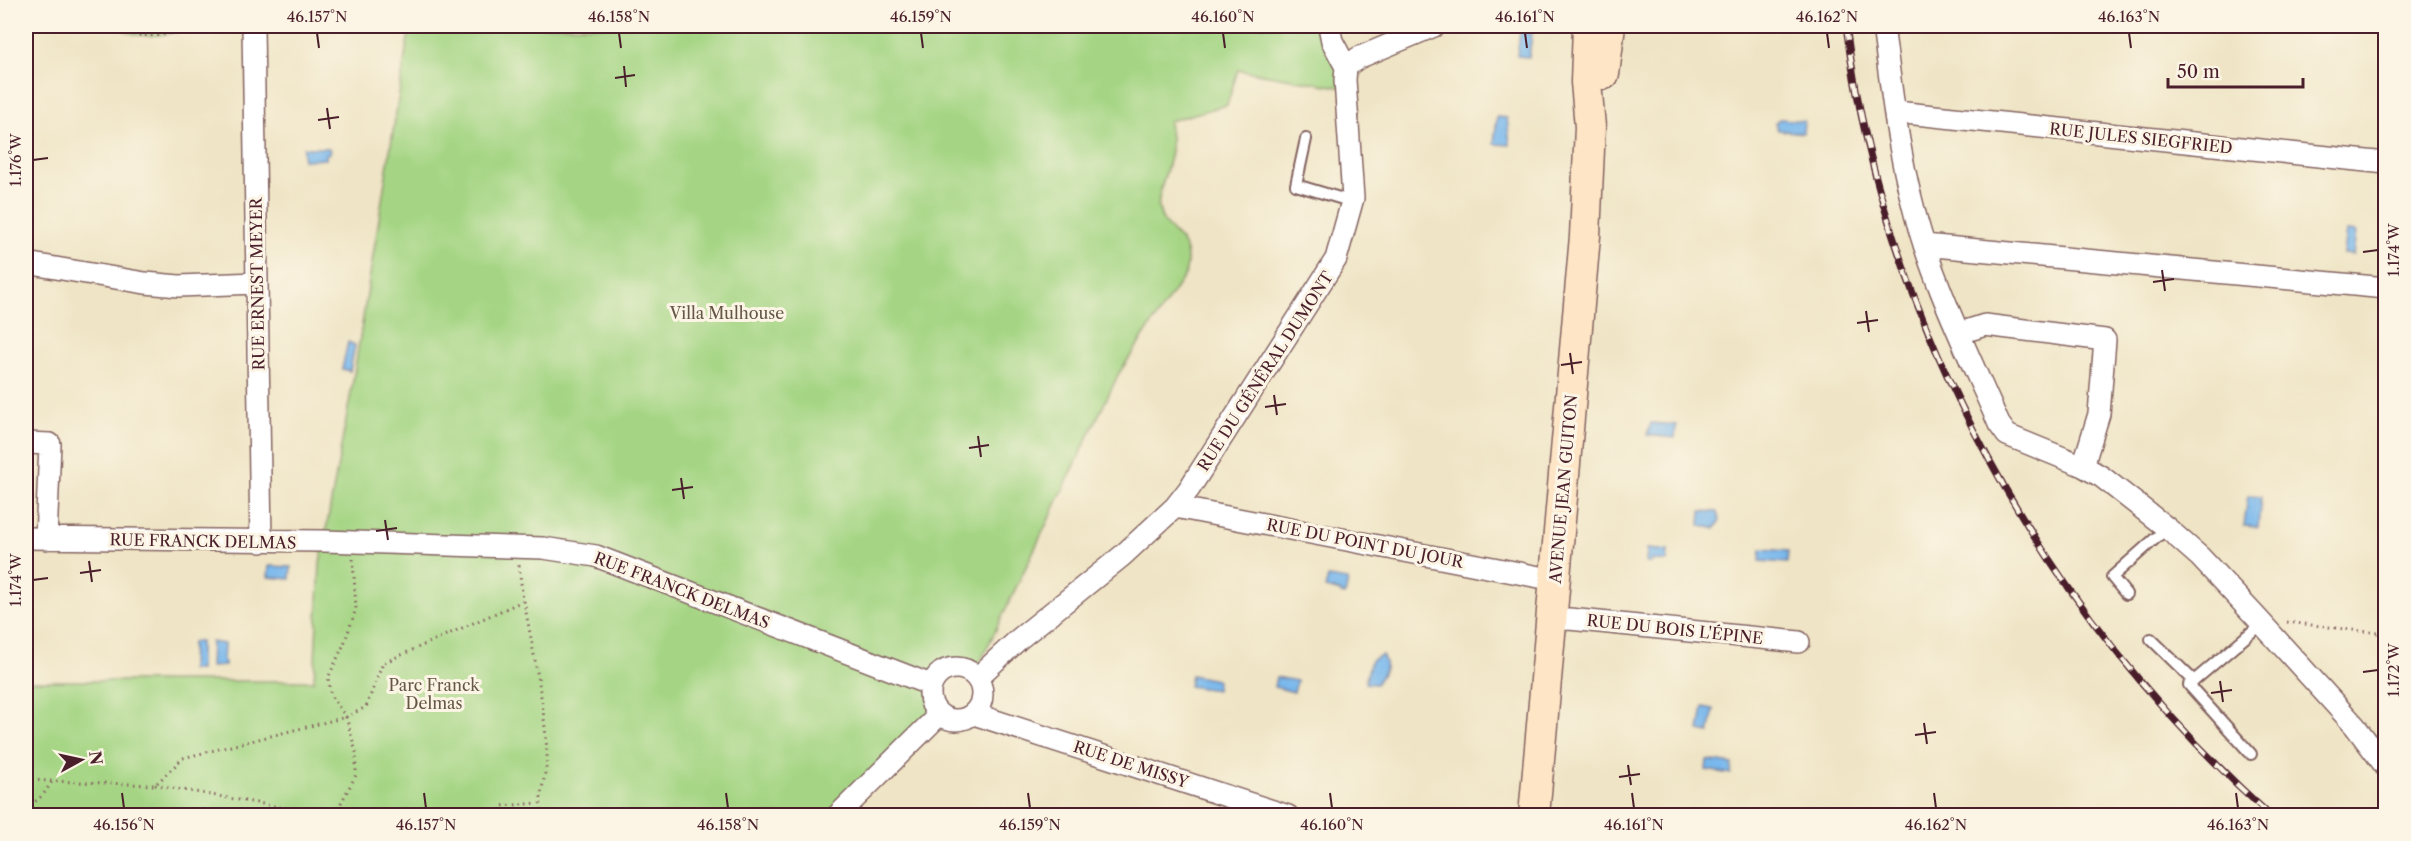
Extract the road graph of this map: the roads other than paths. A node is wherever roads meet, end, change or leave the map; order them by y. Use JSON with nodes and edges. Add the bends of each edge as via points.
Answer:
{"nodes":[{"id":1,"x":253,"y":26,"type":"edge"},
{"id":2,"x":1329,"y":26,"type":"edge"},
{"id":3,"x":1434,"y":26,"type":"edge"},
{"id":4,"x":1588,"y":26,"type":"edge"},
{"id":5,"x":1610,"y":26,"type":"edge"},
{"id":6,"x":1883,"y":26,"type":"edge"},
{"id":7,"x":1347,"y":67,"type":"junction"},
{"id":8,"x":1896,"y":112,"type":"junction"},
{"id":9,"x":1590,"y":127,"type":"junction"},
{"id":10,"x":1306,"y":139,"type":"dead end"},
{"id":11,"x":2385,"y":163,"type":"edge"},
{"id":12,"x":1353,"y":202,"type":"junction"},
{"id":13,"x":1924,"y":245,"type":"junction"},
{"id":14,"x":26,"y":263,"type":"edge"},
{"id":15,"x":257,"y":284,"type":"junction"},
{"id":16,"x":2385,"y":288,"type":"edge"},
{"id":17,"x":1960,"y":333,"type":"junction"},
{"id":18,"x":26,"y":443,"type":"edge"},
{"id":19,"x":2083,"y":466,"type":"junction"},
{"id":20,"x":1175,"y":507,"type":"junction"},
{"id":21,"x":2167,"y":528,"type":"junction"},
{"id":22,"x":36,"y":539,"type":"edge"},
{"id":23,"x":261,"y":542,"type":"junction"},
{"id":24,"x":1555,"y":580,"type":"junction"},
{"id":25,"x":2126,"y":594,"type":"dead end"},
{"id":26,"x":1552,"y":620,"type":"junction"},
{"id":27,"x":2258,"y":620,"type":"junction"},
{"id":28,"x":2151,"y":639,"type":"dead end"},
{"id":29,"x":1799,"y":642,"type":"dead end"},
{"id":30,"x":977,"y":678,"type":"junction"},
{"id":31,"x":2194,"y":681,"type":"junction"},
{"id":32,"x":931,"y":685,"type":"junction"},
{"id":33,"x":974,"y":714,"type":"junction"},
{"id":34,"x":939,"y":715,"type":"junction"},
{"id":35,"x":2251,"y":754,"type":"dead end"},
{"id":36,"x":2385,"y":767,"type":"edge"},
{"id":37,"x":837,"y":816,"type":"edge"},
{"id":38,"x":1288,"y":816,"type":"edge"},
{"id":39,"x":1534,"y":816,"type":"edge"}],
"edges":[{"from":1,"to":15,"type":"street","name":"RUE ERNEST MEYER"},
{"from":2,"to":7,"type":"street","via":[[1332,41]]},
{"from":3,"to":7,"type":"street","via":[[1358,58]]},
{"from":4,"to":9,"type":"main road","name":"AVENUE JEAN GUITON","via":[[1586,82]]},
{"from":5,"to":9,"type":"main road","name":"AVENUE JEAN GUITON","via":[[1603,82]]},
{"from":6,"to":8,"type":"street"},
{"from":7,"to":12,"type":"street","name":"RUE DU GÉNÉRAL DUMONT"},
{"from":8,"to":11,"type":"street","name":"RUE JULES SIEGFRIED"},
{"from":8,"to":13,"type":"street"},
{"from":9,"to":24,"type":"main road","name":"AVENUE JEAN GUITON","via":[[1585,236]]},
{"from":10,"to":12,"type":"lane","via":[[1296,185]]},
{"from":12,"to":20,"type":"street","name":"RUE DU GÉNÉRAL DUMONT","via":[[1330,271]]},
{"from":13,"to":16,"type":"street"},
{"from":13,"to":17,"type":"street"},
{"from":14,"to":15,"type":"street","via":[[145,283]]},
{"from":15,"to":23,"type":"street","name":"RUE ERNEST MEYER"},
{"from":17,"to":19,"type":"street","via":[[2007,435]]},
{"from":17,"to":19,"type":"street","via":[[1985,325],[2105,340],[2099,414]]},
{"from":18,"to":22,"type":"street","via":[[50,444]]},
{"from":19,"to":21,"type":"street"},
{"from":20,"to":24,"type":"street","name":"RUE DU POINT DU JOUR"},
{"from":20,"to":30,"type":"street","name":"RUE DU GÉNÉRAL DUMONT"},
{"from":21,"to":25,"type":"lane","via":[[2112,577]]},
{"from":21,"to":27,"type":"street","via":[[2200,557]]},
{"from":22,"to":23,"type":"street","name":"RUE FRANCK DELMAS"},
{"from":23,"to":32,"type":"street","name":"RUE FRANCK DELMAS","via":[[543,548],[596,555]]},
{"from":24,"to":26,"type":"main road","name":"AVENUE JEAN GUITON"},
{"from":26,"to":29,"type":"street","name":"RUE DU BOIS L'ÉPINE"},
{"from":26,"to":39,"type":"main road","name":"AVENUE JEAN GUITON"},
{"from":27,"to":31,"type":"lane"},
{"from":27,"to":36,"type":"street","via":[[2355,726]]},
{"from":28,"to":31,"type":"lane"},
{"from":30,"to":32,"type":"street","via":[[966,670],[953,668],[942,672]]},
{"from":30,"to":33,"type":"street","via":[[982,700]]},
{"from":31,"to":35,"type":"lane","via":[[2189,686]]},
{"from":32,"to":34,"type":"street","via":[[930,701]]},
{"from":33,"to":34,"type":"street","via":[[960,721]]},
{"from":33,"to":38,"type":"street","name":"RUE DE MISSY"},
{"from":34,"to":37,"type":"street"}]}
